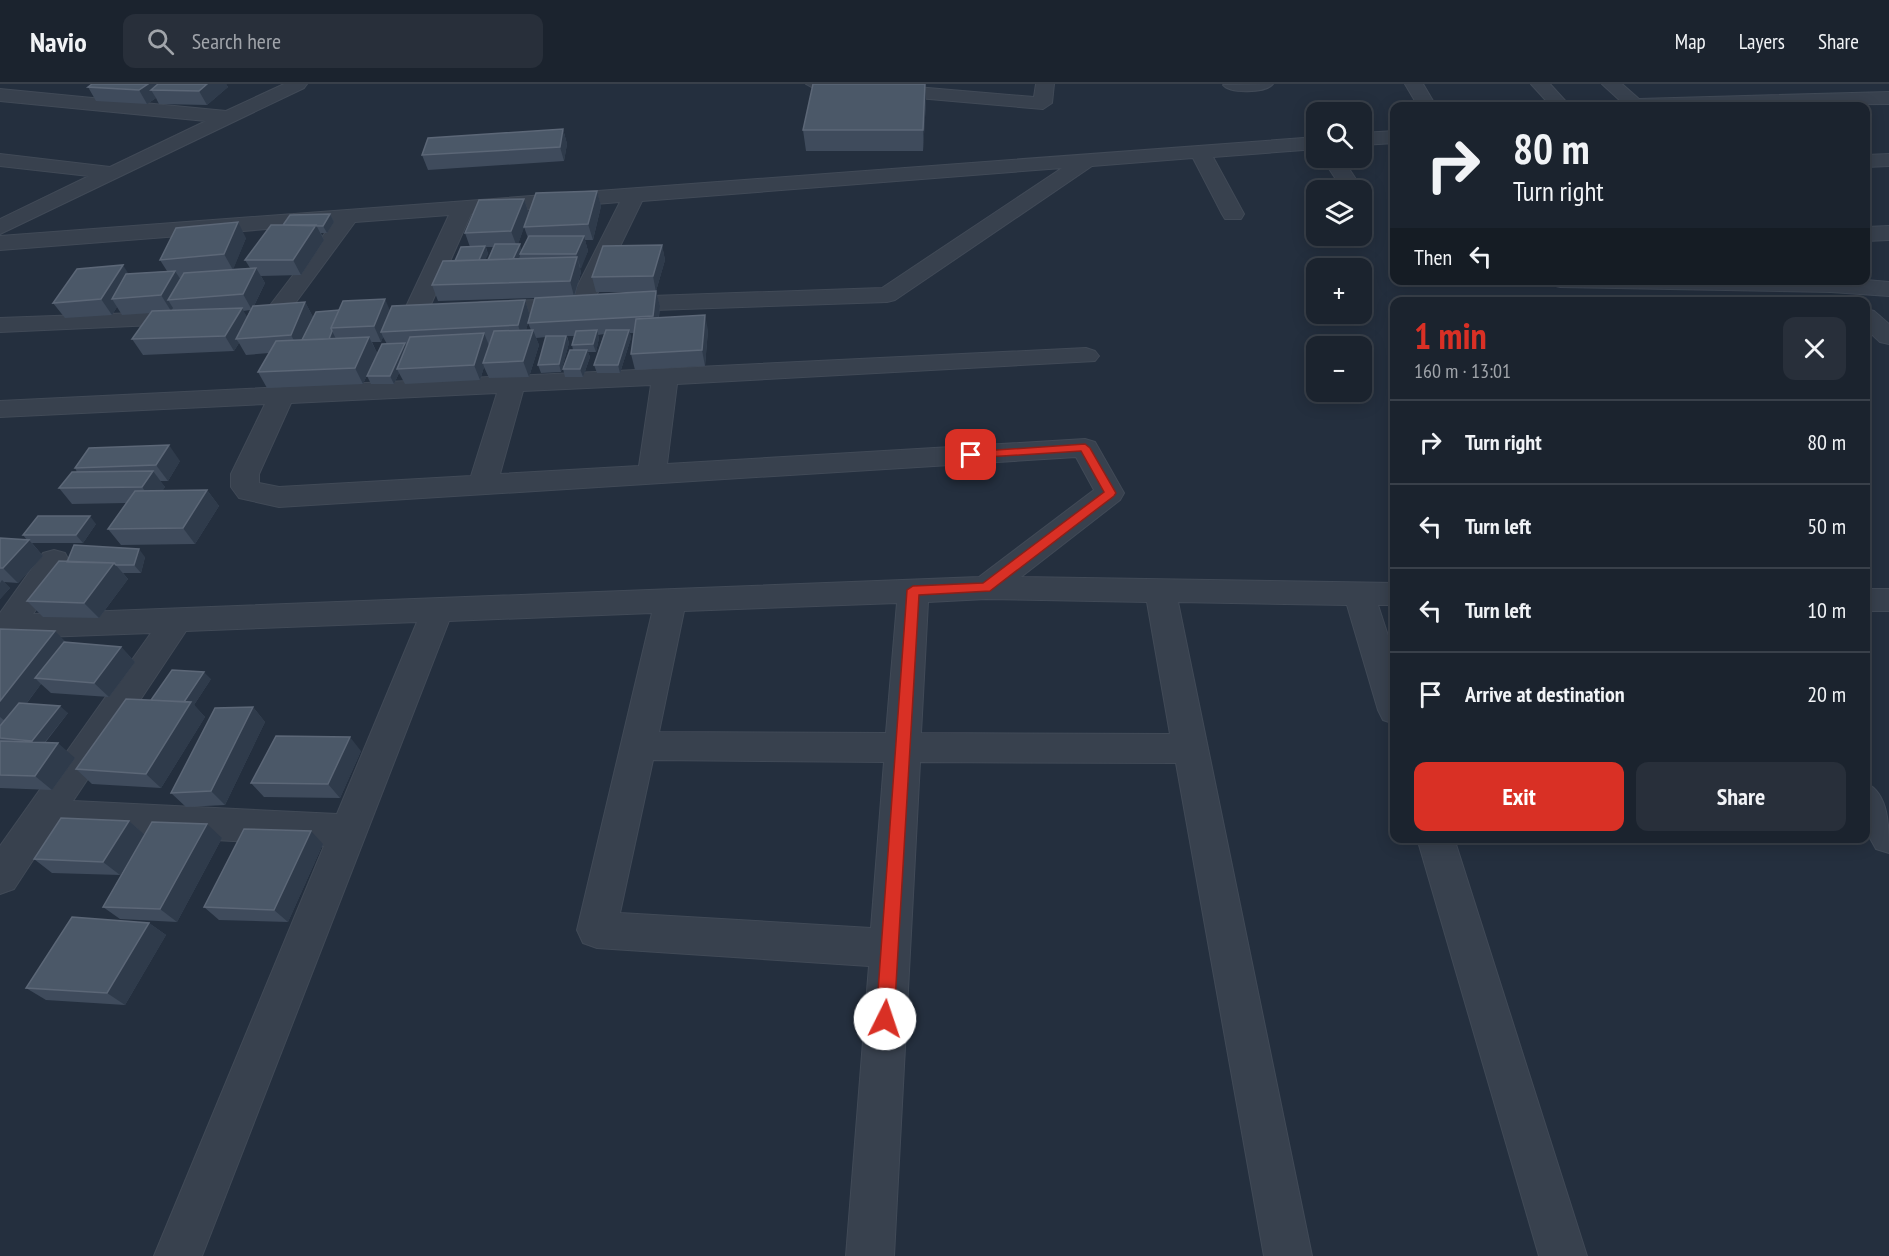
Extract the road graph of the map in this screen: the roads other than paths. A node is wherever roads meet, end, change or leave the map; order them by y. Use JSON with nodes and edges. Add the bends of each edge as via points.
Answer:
{"nodes":[{"id":1,"x":298,"y":84,"type":"edge"},
{"id":2,"x":815,"y":84,"type":"edge"},
{"id":3,"x":1045,"y":84,"type":"edge"},
{"id":4,"x":1264,"y":84,"type":"edge"},
{"id":5,"x":1414,"y":84,"type":"edge"},
{"id":6,"x":1540,"y":84,"type":"edge"},
{"id":7,"x":1611,"y":84,"type":"edge"},
{"id":8,"x":1233,"y":85,"type":"edge"},
{"id":9,"x":242,"y":92,"type":"dead end"},
{"id":10,"x":0,"y":95,"type":"edge"},
{"id":11,"x":1889,"y":98,"type":"edge"},
{"id":12,"x":1424,"y":102,"type":"edge"},
{"id":13,"x":1557,"y":102,"type":"edge"},
{"id":14,"x":1631,"y":102,"type":"edge"},
{"id":15,"x":1767,"y":102,"type":"edge"},
{"id":16,"x":229,"y":117,"type":"junction"},
{"id":17,"x":1390,"y":137,"type":"edge"},
{"id":18,"x":1372,"y":138,"type":"edge"},
{"id":19,"x":1306,"y":144,"type":"edge"},
{"id":20,"x":1200,"y":152,"type":"junction"},
{"id":21,"x":0,"y":160,"type":"edge"},
{"id":22,"x":1088,"y":160,"type":"junction"},
{"id":23,"x":1889,"y":160,"type":"edge"},
{"id":24,"x":1870,"y":161,"type":"edge"},
{"id":25,"x":113,"y":172,"type":"junction"},
{"id":26,"x":634,"y":195,"type":"junction"},
{"id":27,"x":463,"y":208,"type":"junction"},
{"id":28,"x":1233,"y":214,"type":"dead end"},
{"id":29,"x":349,"y":216,"type":"junction"},
{"id":30,"x":0,"y":227,"type":"edge"},
{"id":31,"x":1889,"y":233,"type":"edge"},
{"id":32,"x":1870,"y":234,"type":"edge"},
{"id":33,"x":0,"y":243,"type":"edge"},
{"id":34,"x":1831,"y":285,"type":"edge"},
{"id":35,"x":1849,"y":285,"type":"edge"},
{"id":36,"x":1889,"y":289,"type":"edge"},
{"id":37,"x":1844,"y":297,"type":"edge"},
{"id":38,"x":580,"y":305,"type":"junction"},
{"id":39,"x":416,"y":311,"type":"junction"},
{"id":40,"x":393,"y":312,"type":"edge"},
{"id":41,"x":298,"y":315,"type":"edge"},
{"id":42,"x":250,"y":316,"type":"edge"},
{"id":43,"x":274,"y":316,"type":"junction"},
{"id":44,"x":214,"y":318,"type":"edge"},
{"id":45,"x":1870,"y":320,"type":"edge"},
{"id":46,"x":0,"y":325,"type":"edge"},
{"id":47,"x":1889,"y":337,"type":"edge"},
{"id":48,"x":1086,"y":356,"type":"dead end"},
{"id":49,"x":665,"y":377,"type":"junction"},
{"id":50,"x":512,"y":384,"type":"junction"},
{"id":51,"x":282,"y":395,"type":"junction"},
{"id":52,"x":0,"y":409,"type":"edge"},
{"id":53,"x":652,"y":474,"type":"junction"},
{"id":54,"x":483,"y":484,"type":"junction"},
{"id":55,"x":54,"y":561,"type":"dead end"},
{"id":56,"x":986,"y":588,"type":"junction"},
{"id":57,"x":913,"y":590,"type":"junction"},
{"id":58,"x":1160,"y":590,"type":"junction"},
{"id":59,"x":1359,"y":593,"type":"junction"},
{"id":60,"x":1390,"y":594,"type":"edge"},
{"id":61,"x":1870,"y":600,"type":"edge"},
{"id":62,"x":1889,"y":600,"type":"edge"},
{"id":63,"x":681,"y":609,"type":"junction"},
{"id":64,"x":438,"y":610,"type":"junction"},
{"id":65,"x":177,"y":620,"type":"junction"},
{"id":66,"x":3,"y":630,"type":"edge"},
{"id":67,"x":1390,"y":694,"type":"edge"},
{"id":68,"x":638,"y":746,"type":"junction"},
{"id":69,"x":903,"y":746,"type":"junction"},
{"id":70,"x":1190,"y":749,"type":"junction"},
{"id":71,"x":1870,"y":807,"type":"edge"},
{"id":72,"x":43,"y":815,"type":"junction"},
{"id":73,"x":349,"y":831,"type":"junction"},
{"id":74,"x":1889,"y":837,"type":"edge"},
{"id":75,"x":1437,"y":843,"type":"edge"},
{"id":76,"x":0,"y":877,"type":"edge"},
{"id":77,"x":890,"y":948,"type":"junction"},
{"id":78,"x":178,"y":1256,"type":"edge"},
{"id":79,"x":870,"y":1256,"type":"edge"},
{"id":80,"x":1288,"y":1256,"type":"edge"},
{"id":81,"x":1563,"y":1256,"type":"edge"}],
"edges":[{"from":1,"to":16,"type":"street"},
{"from":2,"to":3,"type":"street","via":[[1043,103]]},
{"from":4,"to":8,"type":"street"},
{"from":5,"to":12,"type":"street"},
{"from":6,"to":13,"type":"street"},
{"from":7,"to":14,"type":"street"},
{"from":9,"to":16,"type":"street"},
{"from":10,"to":16,"type":"street"},
{"from":11,"to":15,"type":"street"},
{"from":16,"to":25,"type":"street"},
{"from":17,"to":18,"type":"street"},
{"from":19,"to":20,"type":"street"},
{"from":20,"to":22,"type":"street"},
{"from":20,"to":28,"type":"street"},
{"from":21,"to":25,"type":"street"},
{"from":22,"to":26,"type":"street"},
{"from":22,"to":38,"type":"street","via":[[887,295]]},
{"from":23,"to":24,"type":"street"},
{"from":25,"to":30,"type":"street"},
{"from":26,"to":27,"type":"street"},
{"from":26,"to":38,"type":"street"},
{"from":27,"to":29,"type":"street"},
{"from":27,"to":39,"type":"street"},
{"from":29,"to":33,"type":"street"},
{"from":29,"to":43,"type":"street"},
{"from":31,"to":32,"type":"street"},
{"from":34,"to":37,"type":"street"},
{"from":35,"to":36,"type":"street"},
{"from":38,"to":39,"type":"street"},
{"from":39,"to":40,"type":"street"},
{"from":41,"to":43,"type":"street"},
{"from":42,"to":43,"type":"street"},
{"from":44,"to":46,"type":"street"},
{"from":45,"to":47,"type":"street"},
{"from":48,"to":49,"type":"street"},
{"from":49,"to":50,"type":"street"},
{"from":49,"to":53,"type":"street"},
{"from":50,"to":51,"type":"street"},
{"from":50,"to":54,"type":"street"},
{"from":51,"to":52,"type":"street"},
{"from":51,"to":54,"type":"street","via":[[245,474],[249,491],[279,497]]},
{"from":53,"to":54,"type":"street"},
{"from":53,"to":56,"type":"street","via":[[1085,448],[1110,493]]},
{"from":55,"to":66,"type":"street"},
{"from":56,"to":57,"type":"street"},
{"from":56,"to":58,"type":"street"},
{"from":57,"to":63,"type":"street"},
{"from":57,"to":69,"type":"street"},
{"from":58,"to":59,"type":"street"},
{"from":58,"to":70,"type":"street"},
{"from":59,"to":60,"type":"street"},
{"from":59,"to":67,"type":"street"},
{"from":61,"to":62,"type":"street"},
{"from":63,"to":64,"type":"street"},
{"from":63,"to":68,"type":"street"},
{"from":64,"to":65,"type":"street"},
{"from":64,"to":73,"type":"street"},
{"from":65,"to":66,"type":"street"},
{"from":65,"to":72,"type":"street"},
{"from":68,"to":69,"type":"street"},
{"from":68,"to":77,"type":"street","via":[[597,930]]},
{"from":69,"to":70,"type":"street"},
{"from":69,"to":77,"type":"street"},
{"from":70,"to":80,"type":"street"},
{"from":71,"to":74,"type":"street"},
{"from":72,"to":73,"type":"street"},
{"from":72,"to":76,"type":"street"},
{"from":73,"to":78,"type":"street"},
{"from":75,"to":81,"type":"street"},
{"from":77,"to":79,"type":"street"}]}
